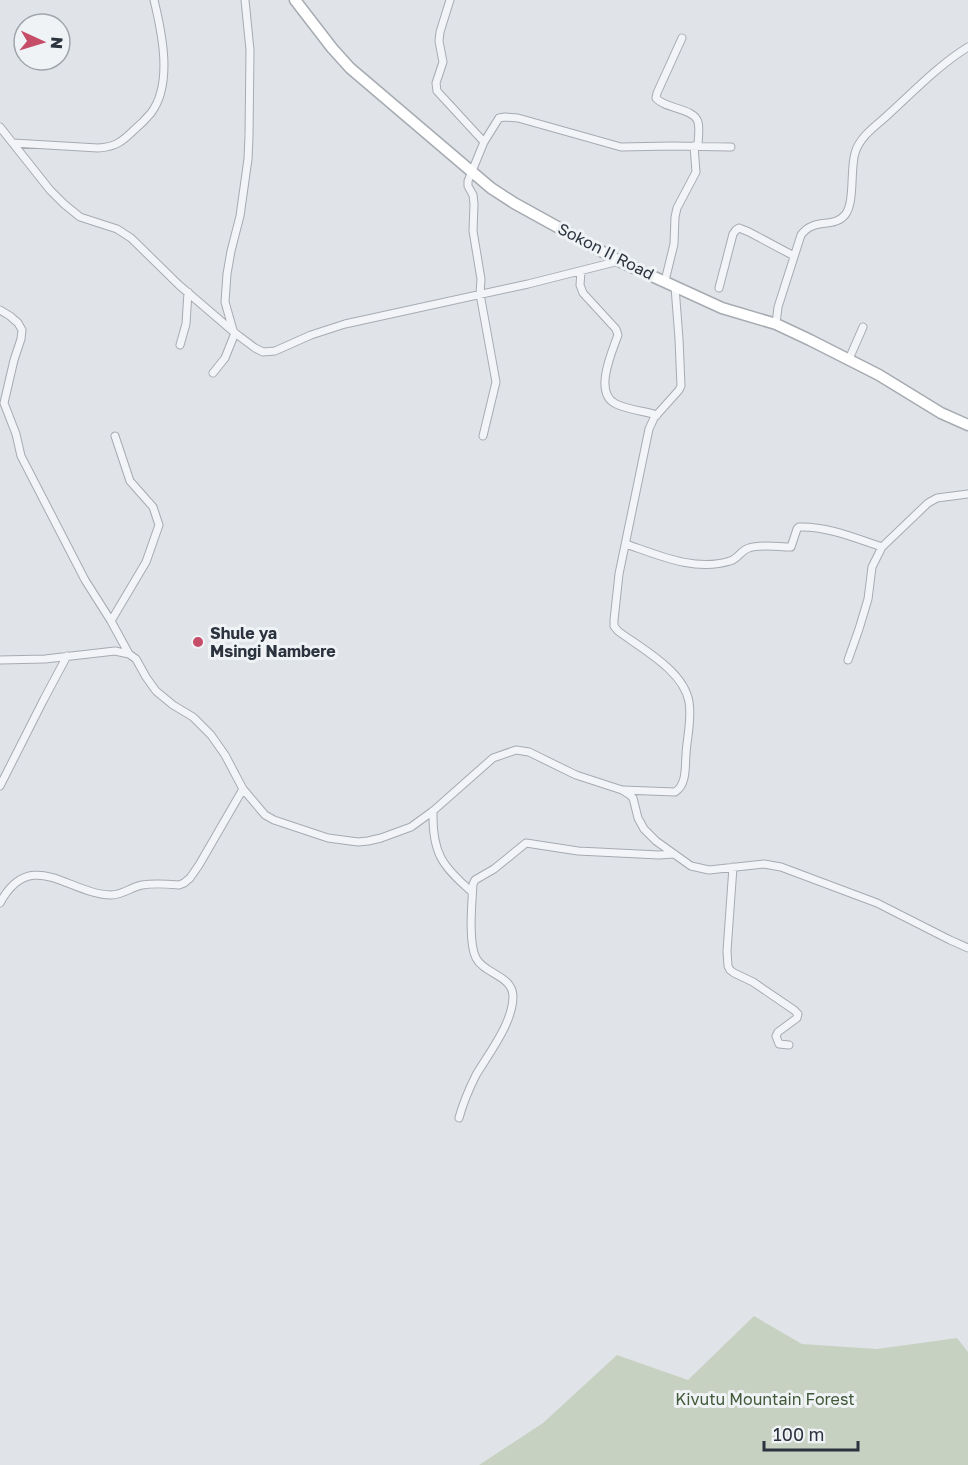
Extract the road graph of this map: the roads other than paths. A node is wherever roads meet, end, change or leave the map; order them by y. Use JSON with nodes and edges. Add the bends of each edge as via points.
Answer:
{"nodes":[{"id":1,"x":154,"y":0,"type":"edge"},
{"id":2,"x":245,"y":0,"type":"edge"},
{"id":3,"x":295,"y":0,"type":"edge"},
{"id":4,"x":450,"y":0,"type":"edge"},
{"id":5,"x":682,"y":38,"type":"dead end"},
{"id":6,"x":968,"y":47,"type":"edge"},
{"id":7,"x":0,"y":127,"type":"edge"},
{"id":8,"x":484,"y":142,"type":"junction"},
{"id":9,"x":13,"y":143,"type":"junction"},
{"id":10,"x":696,"y":146,"type":"junction"},
{"id":11,"x":731,"y":147,"type":"dead end"},
{"id":12,"x":471,"y":171,"type":"junction"},
{"id":13,"x":794,"y":256,"type":"junction"},
{"id":14,"x":619,"y":261,"type":"junction"},
{"id":15,"x":581,"y":271,"type":"junction"},
{"id":16,"x":665,"y":281,"type":"junction"},
{"id":17,"x":675,"y":286,"type":"junction"},
{"id":18,"x":719,"y":288,"type":"dead end"},
{"id":19,"x":188,"y":292,"type":"junction"},
{"id":20,"x":480,"y":294,"type":"junction"},
{"id":21,"x":0,"y":310,"type":"edge"},
{"id":22,"x":776,"y":324,"type":"junction"},
{"id":23,"x":862,"y":327,"type":"dead end"},
{"id":24,"x":234,"y":331,"type":"junction"},
{"id":25,"x":180,"y":345,"type":"dead end"},
{"id":26,"x":849,"y":359,"type":"junction"},
{"id":27,"x":213,"y":373,"type":"dead end"},
{"id":28,"x":2,"y":404,"type":"edge"},
{"id":29,"x":657,"y":414,"type":"junction"},
{"id":30,"x":968,"y":425,"type":"edge"},
{"id":31,"x":115,"y":436,"type":"dead end"},
{"id":32,"x":483,"y":436,"type":"dead end"},
{"id":33,"x":968,"y":494,"type":"edge"},
{"id":34,"x":626,"y":544,"type":"junction"},
{"id":35,"x":882,"y":547,"type":"junction"},
{"id":36,"x":111,"y":621,"type":"junction"},
{"id":37,"x":129,"y":654,"type":"junction"},
{"id":38,"x":67,"y":656,"type":"junction"},
{"id":39,"x":0,"y":660,"type":"edge"},
{"id":40,"x":848,"y":660,"type":"dead end"},
{"id":41,"x":0,"y":786,"type":"edge"},
{"id":42,"x":243,"y":789,"type":"junction"},
{"id":43,"x":622,"y":790,"type":"junction"},
{"id":44,"x":433,"y":811,"type":"junction"},
{"id":45,"x":674,"y":854,"type":"junction"},
{"id":46,"x":733,"y":867,"type":"junction"},
{"id":47,"x":472,"y":892,"type":"junction"},
{"id":48,"x":0,"y":903,"type":"edge"},
{"id":49,"x":968,"y":948,"type":"edge"},
{"id":50,"x":789,"y":1045,"type":"dead end"},
{"id":51,"x":459,"y":1118,"type":"dead end"}],
"edges":[{"from":1,"to":9,"type":"street","via":[[164,71],[162,91],[152,112],[120,143],[110,147]]},
{"from":2,"to":24,"type":"street","via":[[250,50],[248,159],[225,302]]},
{"from":3,"to":12,"type":"street","name":"Sokon II Road","via":[[350,68]]},
{"from":4,"to":8,"type":"street","via":[[440,32],[443,62],[437,91]]},
{"from":5,"to":10,"type":"street","via":[[656,98],[696,117]]},
{"from":6,"to":13,"type":"street","via":[[921,83],[862,140],[855,153],[850,202],[844,217],[806,229]]},
{"from":7,"to":9,"type":"street"},
{"from":8,"to":10,"type":"street","via":[[499,118],[505,117],[621,147]]},
{"from":8,"to":12,"type":"street"},
{"from":9,"to":19,"type":"street","via":[[64,204],[80,217],[130,238]]},
{"from":10,"to":11,"type":"street"},
{"from":10,"to":16,"type":"street","via":[[696,172],[677,208]]},
{"from":12,"to":14,"type":"street","name":"Sokon II Road","via":[[514,203]]},
{"from":12,"to":20,"type":"street","via":[[468,184],[474,204]]},
{"from":13,"to":18,"type":"street","via":[[739,228],[733,234]]},
{"from":13,"to":22,"type":"street"},
{"from":14,"to":15,"type":"street"},
{"from":14,"to":16,"type":"street","name":"Sokon II Road"},
{"from":15,"to":20,"type":"street"},
{"from":15,"to":29,"type":"street","via":[[583,293],[618,335],[605,377],[609,396],[614,403]]},
{"from":16,"to":17,"type":"street","name":"Sokon II Road"},
{"from":17,"to":22,"type":"street","name":"Sokon II Road","via":[[722,308]]},
{"from":17,"to":29,"type":"street","via":[[681,386]]},
{"from":19,"to":24,"type":"street"},
{"from":19,"to":25,"type":"street"},
{"from":20,"to":24,"type":"street","via":[[345,324],[269,352],[255,348]]},
{"from":20,"to":32,"type":"street","via":[[496,382]]},
{"from":21,"to":28,"type":"street","via":[[22,330]]},
{"from":22,"to":26,"type":"street","name":"Sokon II Road"},
{"from":23,"to":26,"type":"street"},
{"from":24,"to":27,"type":"street","via":[[225,358]]},
{"from":26,"to":30,"type":"street","name":"Sokon II Road"},
{"from":28,"to":36,"type":"street","via":[[23,460],[85,580]]},
{"from":29,"to":34,"type":"street","via":[[649,429]]},
{"from":31,"to":36,"type":"street","via":[[130,481],[153,507],[159,525],[146,562]]},
{"from":33,"to":35,"type":"street","via":[[928,503]]},
{"from":34,"to":35,"type":"street","via":[[691,564],[733,561],[752,547],[791,547],[799,527]]},
{"from":34,"to":43,"type":"street","via":[[614,626],[679,679],[689,699],[690,714],[684,777],[678,791]]},
{"from":35,"to":40,"type":"street","via":[[872,567],[868,599]]},
{"from":36,"to":37,"type":"street"},
{"from":37,"to":38,"type":"street","via":[[115,651]]},
{"from":37,"to":42,"type":"street","via":[[156,691],[193,717],[210,735]]},
{"from":38,"to":39,"type":"street"},
{"from":38,"to":41,"type":"street"},
{"from":42,"to":44,"type":"street","via":[[274,820],[328,838],[358,842],[411,827]]},
{"from":42,"to":48,"type":"street","via":[[199,865],[184,883],[144,885],[112,895],[92,892],[54,877],[33,876],[14,883]]},
{"from":43,"to":44,"type":"street","via":[[516,750],[493,758]]},
{"from":43,"to":45,"type":"street","via":[[633,798],[644,829]]},
{"from":44,"to":47,"type":"street","via":[[438,854]]},
{"from":45,"to":46,"type":"street","via":[[696,868]]},
{"from":45,"to":47,"type":"street","via":[[578,851],[526,843],[474,880]]},
{"from":46,"to":49,"type":"street","via":[[781,867],[877,903]]},
{"from":46,"to":50,"type":"street","via":[[728,966],[798,1014],[776,1036],[779,1044]]},
{"from":47,"to":51,"type":"street","via":[[471,932],[476,958],[508,984],[513,998],[502,1033],[471,1084]]}]}
